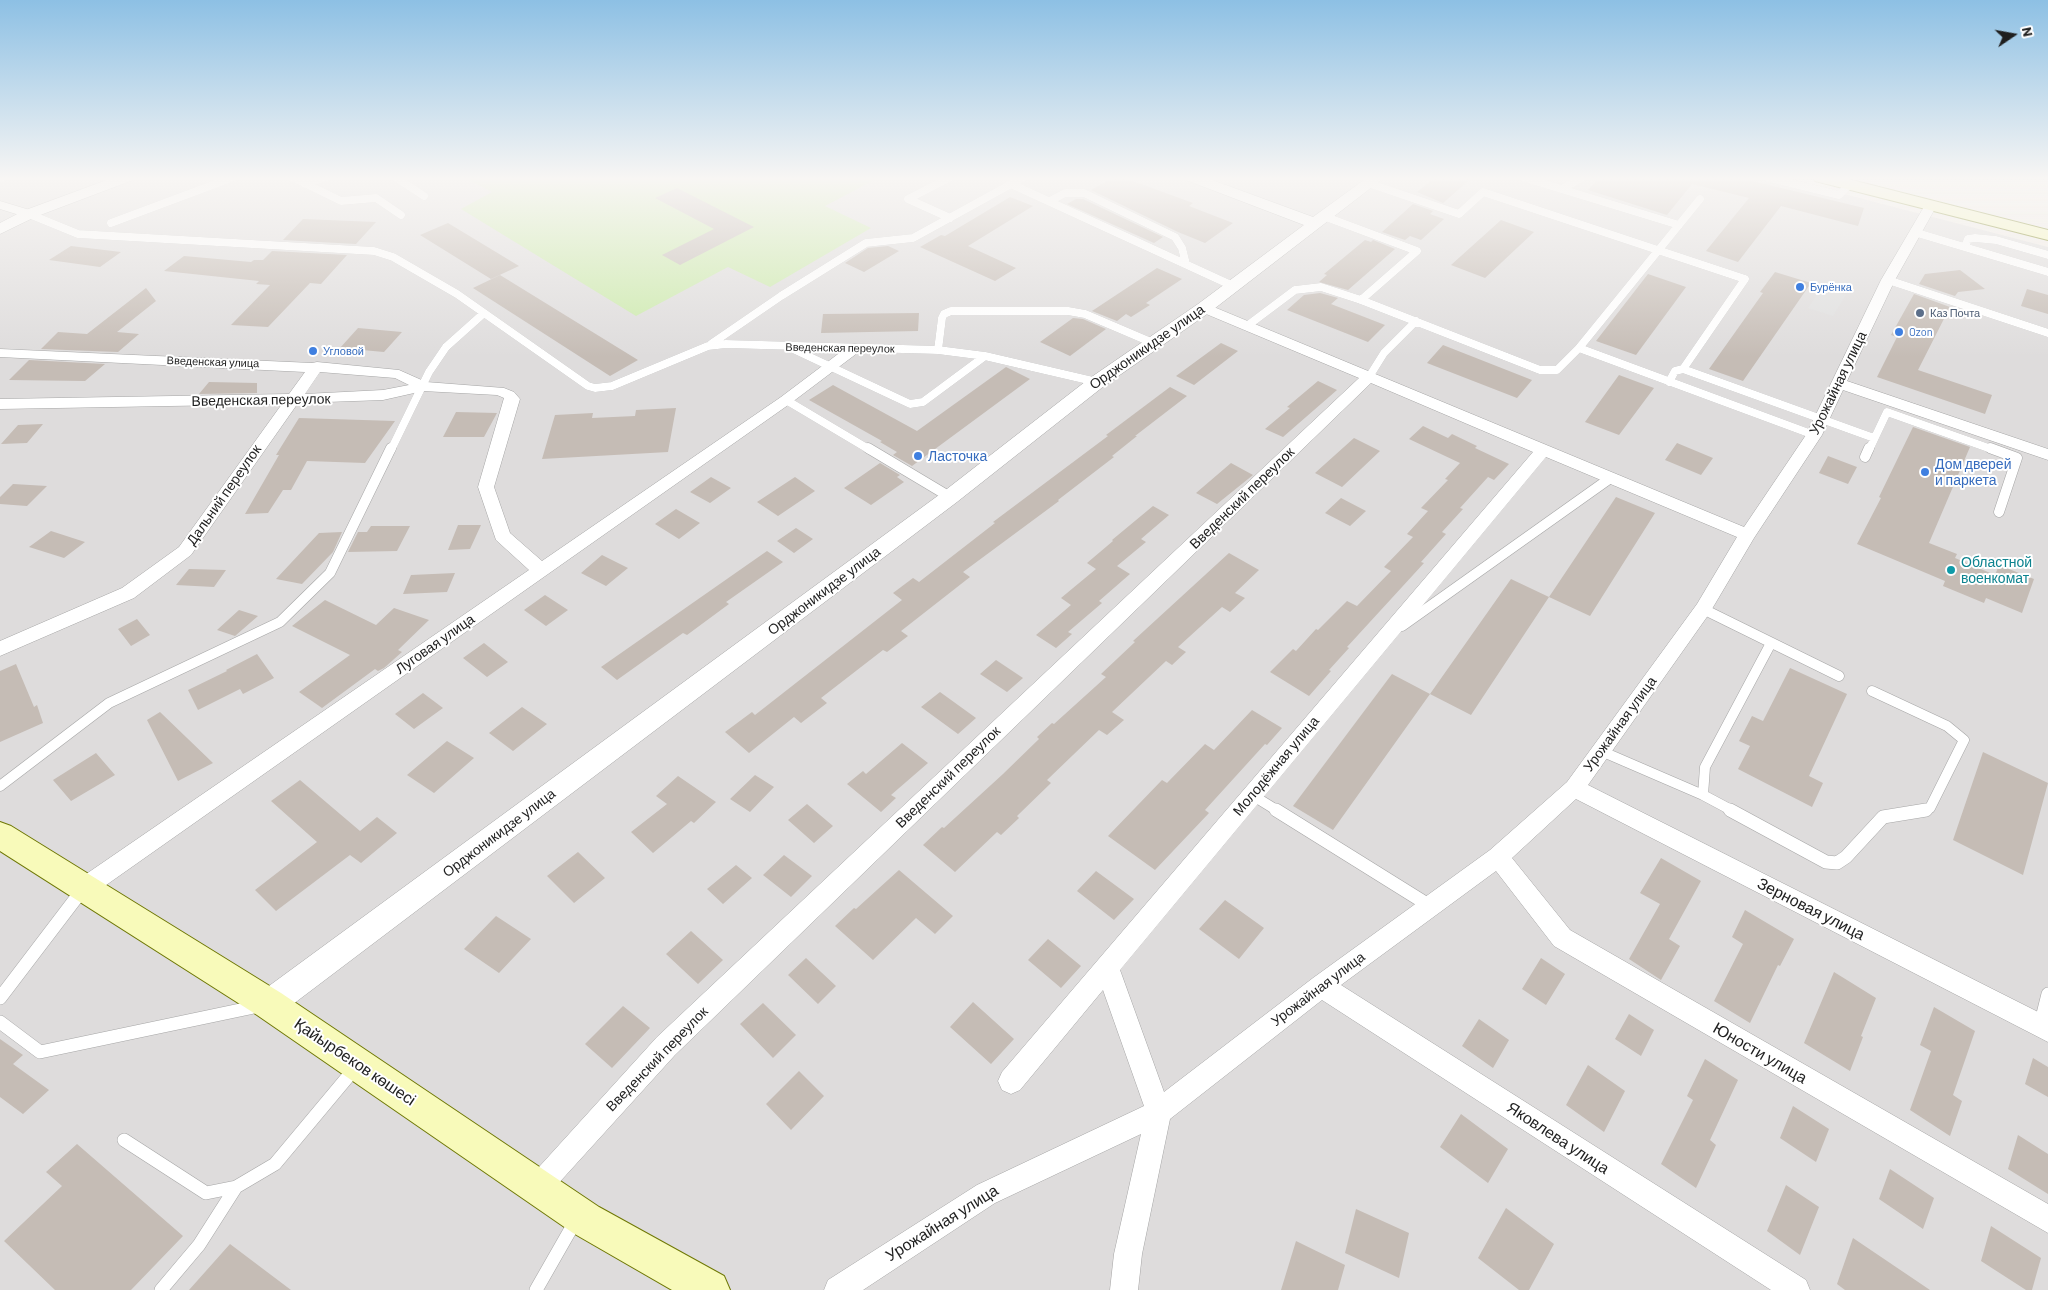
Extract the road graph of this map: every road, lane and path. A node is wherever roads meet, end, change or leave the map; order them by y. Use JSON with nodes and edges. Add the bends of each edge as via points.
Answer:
{"nodes":[{"id":1,"x":134,"y":237,"type":"edge"},
{"id":2,"x":915,"y":237,"type":"edge"},
{"id":3,"x":1128,"y":237,"type":"edge"},
{"id":4,"x":1174,"y":237,"type":"edge"},
{"id":5,"x":1298,"y":237,"type":"edge"},
{"id":6,"x":1376,"y":237,"type":"edge"},
{"id":7,"x":1620,"y":237,"type":"edge"},
{"id":8,"x":1669,"y":237,"type":"edge"},
{"id":9,"x":1911,"y":237,"type":"edge"},
{"id":10,"x":1932,"y":237,"type":"edge"},
{"id":11,"x":1972,"y":237,"type":"edge"},
{"id":12,"x":1976,"y":237,"type":"edge"},
{"id":13,"x":1965,"y":247,"type":"junction"},
{"id":14,"x":1659,"y":250,"type":"junction"},
{"id":15,"x":2048,"y":256,"type":"edge"},
{"id":16,"x":1186,"y":264,"type":"junction"},
{"id":17,"x":2048,"y":272,"type":"edge"},
{"id":18,"x":1888,"y":280,"type":"junction"},
{"id":19,"x":1233,"y":286,"type":"junction"},
{"id":20,"x":1361,"y":300,"type":"junction"},
{"id":21,"x":1204,"y":308,"type":"junction"},
{"id":22,"x":484,"y":313,"type":"junction"},
{"id":23,"x":1416,"y":321,"type":"junction"},
{"id":24,"x":1247,"y":326,"type":"junction"},
{"id":25,"x":2048,"y":333,"type":"edge"},
{"id":26,"x":1153,"y":343,"type":"junction"},
{"id":27,"x":708,"y":346,"type":"junction"},
{"id":28,"x":790,"y":347,"type":"junction"},
{"id":29,"x":855,"y":348,"type":"junction"},
{"id":30,"x":1579,"y":348,"type":"junction"},
{"id":31,"x":938,"y":350,"type":"junction"},
{"id":32,"x":0,"y":353,"type":"edge"},
{"id":33,"x":985,"y":356,"type":"junction"},
{"id":34,"x":317,"y":366,"type":"junction"},
{"id":35,"x":830,"y":367,"type":"junction"},
{"id":36,"x":1683,"y":369,"type":"junction"},
{"id":37,"x":1369,"y":377,"type":"junction"},
{"id":38,"x":1097,"y":382,"type":"junction"},
{"id":39,"x":1669,"y":382,"type":"junction"},
{"id":40,"x":1839,"y":383,"type":"junction"},
{"id":41,"x":423,"y":386,"type":"junction"},
{"id":42,"x":292,"y":399,"type":"junction"},
{"id":43,"x":786,"y":400,"type":"junction"},
{"id":44,"x":0,"y":404,"type":"edge"},
{"id":45,"x":1817,"y":427,"type":"junction"},
{"id":46,"x":1874,"y":438,"type":"junction"},
{"id":47,"x":1542,"y":451,"type":"junction"},
{"id":48,"x":2048,"y":455,"type":"edge"},
{"id":49,"x":1865,"y":457,"type":"dead end"},
{"id":50,"x":1609,"y":479,"type":"junction"},
{"id":51,"x":950,"y":497,"type":"junction"},
{"id":52,"x":1999,"y":512,"type":"dead end"},
{"id":53,"x":1747,"y":535,"type":"junction"},
{"id":54,"x":541,"y":570,"type":"junction"},
{"id":55,"x":1703,"y":609,"type":"junction"},
{"id":56,"x":1384,"y":638,"type":"junction"},
{"id":57,"x":1770,"y":643,"type":"junction"},
{"id":58,"x":0,"y":649,"type":"edge"},
{"id":59,"x":1839,"y":676,"type":"dead end"},
{"id":60,"x":1872,"y":691,"type":"dead end"},
{"id":61,"x":1601,"y":751,"type":"junction"},
{"id":62,"x":0,"y":786,"type":"edge"},
{"id":63,"x":1574,"y":788,"type":"junction"},
{"id":64,"x":1252,"y":795,"type":"junction"},
{"id":65,"x":1703,"y":795,"type":"junction"},
{"id":66,"x":0,"y":835,"type":"edge"},
{"id":67,"x":1498,"y":857,"type":"junction"},
{"id":68,"x":84,"y":888,"type":"junction"},
{"id":69,"x":1430,"y":906,"type":"junction"},
{"id":70,"x":1107,"y":967,"type":"junction"},
{"id":71,"x":1321,"y":986,"type":"junction"},
{"id":72,"x":2048,"y":994,"type":"edge"},
{"id":73,"x":0,"y":998,"type":"edge"},
{"id":74,"x":269,"y":1004,"type":"junction"},
{"id":75,"x":0,"y":1022,"type":"edge"},
{"id":76,"x":2044,"y":1028,"type":"edge"},
{"id":77,"x":358,"y":1064,"type":"junction"},
{"id":78,"x":1011,"y":1082,"type":"dead end"},
{"id":79,"x":1159,"y":1112,"type":"junction"},
{"id":80,"x":124,"y":1140,"type":"dead end"},
{"id":81,"x":236,"y":1187,"type":"junction"},
{"id":82,"x":538,"y":1187,"type":"junction"},
{"id":83,"x":578,"y":1215,"type":"junction"},
{"id":84,"x":2048,"y":1219,"type":"edge"},
{"id":85,"x":161,"y":1290,"type":"edge"},
{"id":86,"x":536,"y":1290,"type":"edge"},
{"id":87,"x":710,"y":1290,"type":"edge"},
{"id":88,"x":838,"y":1290,"type":"edge"},
{"id":89,"x":1124,"y":1290,"type":"edge"},
{"id":90,"x":1796,"y":1290,"type":"edge"}],
"edges":[{"from":1,"to":22,"type":"lane","via":[[374,251],[392,257]]},
{"from":2,"to":27,"type":"lane","via":[[866,243]]},
{"from":3,"to":16,"type":"lane"},
{"from":4,"to":16,"type":"lane","via":[[1182,248]]},
{"from":5,"to":19,"type":"street","name":"Орджоникидзе улица"},
{"from":6,"to":20,"type":"lane","via":[[1417,250]]},
{"from":7,"to":14,"type":"lane"},
{"from":8,"to":14,"type":"lane"},
{"from":9,"to":18,"type":"street","name":"Урожайная улица"},
{"from":10,"to":13,"type":"lane"},
{"from":11,"to":13,"type":"lane"},
{"from":12,"to":15,"type":"lane"},
{"from":13,"to":17,"type":"lane"},
{"from":14,"to":30,"type":"lane"},
{"from":14,"to":36,"type":"lane","via":[[1745,279]]},
{"from":16,"to":19,"type":"lane"},
{"from":18,"to":25,"type":"lane"},
{"from":18,"to":40,"type":"street","name":"Урожайная улица"},
{"from":19,"to":21,"type":"street","name":"Орджоникидзе улица"},
{"from":20,"to":23,"type":"lane"},
{"from":20,"to":24,"type":"lane","via":[[1321,287],[1295,290]]},
{"from":21,"to":24,"type":"street"},
{"from":21,"to":26,"type":"street","name":"Орджоникидзе улица"},
{"from":22,"to":27,"type":"lane","name":"Введенская переулок","via":[[595,388],[612,386]]},
{"from":22,"to":41,"type":"lane","via":[[446,347]]},
{"from":23,"to":30,"type":"lane","via":[[1540,370],[1557,370]]},
{"from":23,"to":37,"type":"lane","via":[[1384,353]]},
{"from":24,"to":37,"type":"street"},
{"from":26,"to":31,"type":"lane","via":[[1085,314],[1068,311],[951,311],[942,318]]},
{"from":26,"to":38,"type":"street","name":"Орджоникидзе улица"},
{"from":27,"to":28,"type":"lane","name":"Введенская переулок"},
{"from":28,"to":29,"type":"lane","name":"Введенская переулок"},
{"from":28,"to":35,"type":"lane"},
{"from":29,"to":31,"type":"lane","name":"Введенская переулок"},
{"from":29,"to":35,"type":"street","name":"Луговая улица"},
{"from":30,"to":39,"type":"lane"},
{"from":31,"to":33,"type":"lane","name":"Введенская переулок"},
{"from":32,"to":34,"type":"street","name":"Введенская улица"},
{"from":33,"to":35,"type":"lane","via":[[923,402],[910,404]]},
{"from":33,"to":38,"type":"lane","name":"Введенская переулок"},
{"from":34,"to":41,"type":"street","name":"Введенская улица","via":[[399,374]]},
{"from":34,"to":42,"type":"street","name":"Дальний переулок"},
{"from":35,"to":43,"type":"street","name":"Луговая улица"},
{"from":36,"to":39,"type":"lane","via":[[1675,372]]},
{"from":36,"to":45,"type":"lane"},
{"from":37,"to":47,"type":"street"},
{"from":37,"to":82,"type":"street","name":"Введенский переулок","via":[[666,1046]]},
{"from":38,"to":51,"type":"street","name":"Орджоникидзе улица"},
{"from":39,"to":45,"type":"lane"},
{"from":40,"to":45,"type":"street","name":"Урожайная улица"},
{"from":40,"to":48,"type":"street"},
{"from":41,"to":42,"type":"street","name":"Введенская переулок","via":[[383,396]]},
{"from":41,"to":54,"type":"street","name":"Введенская переулок","via":[[499,391],[512,399],[486,487],[502,536]]},
{"from":41,"to":62,"type":"lane","via":[[330,573],[280,622],[109,703]]},
{"from":42,"to":44,"type":"street","name":"Введенская переулок"},
{"from":42,"to":58,"type":"street","name":"Дальний переулок","via":[[185,551],[128,593]]},
{"from":43,"to":51,"type":"lane"},
{"from":43,"to":54,"type":"street","name":"Луговая улица"},
{"from":45,"to":46,"type":"lane"},
{"from":45,"to":53,"type":"street","name":"Урожайная улица"},
{"from":46,"to":49,"type":"lane"},
{"from":46,"to":52,"type":"lane","via":[[1886,412],[2017,458]]},
{"from":47,"to":50,"type":"street"},
{"from":47,"to":56,"type":"street","name":"Молодёжная улица"},
{"from":50,"to":53,"type":"street"},
{"from":50,"to":56,"type":"lane"},
{"from":51,"to":74,"type":"street","name":"Орджоникидзе улица"},
{"from":53,"to":55,"type":"street","name":"Урожайная улица"},
{"from":54,"to":68,"type":"street","name":"Луговая улица"},
{"from":55,"to":57,"type":"lane"},
{"from":55,"to":61,"type":"street","name":"Урожайная улица"},
{"from":56,"to":64,"type":"street","name":"Молодёжная улица"},
{"from":57,"to":59,"type":"lane"},
{"from":57,"to":65,"type":"lane","via":[[1705,767]]},
{"from":60,"to":65,"type":"lane","via":[[1946,726],[1964,740],[1930,808],[1883,817],[1837,863],[1826,862]]},
{"from":61,"to":63,"type":"street","name":"Урожайная улица"},
{"from":61,"to":65,"type":"lane"},
{"from":63,"to":67,"type":"street","name":"Урожайная улица"},
{"from":63,"to":76,"type":"street","name":"Зерновая улица"},
{"from":64,"to":69,"type":"lane"},
{"from":64,"to":70,"type":"street","name":"Молодёжная улица"},
{"from":66,"to":68,"type":"main road","name":"Қайырбеков көшесі"},
{"from":67,"to":69,"type":"street","name":"Урожайная улица"},
{"from":67,"to":84,"type":"street","name":"Юности улица","via":[[1562,938]]},
{"from":68,"to":73,"type":"lane"},
{"from":68,"to":74,"type":"main road","name":"Қайырбеков көшесі"},
{"from":69,"to":71,"type":"street","name":"Урожайная улица"},
{"from":70,"to":78,"type":"street","name":"Молодёжная улица"},
{"from":70,"to":79,"type":"street"},
{"from":71,"to":79,"type":"street","name":"Урожайная улица"},
{"from":71,"to":90,"type":"street","name":"Яковлева улица"},
{"from":72,"to":76,"type":"lane"},
{"from":74,"to":75,"type":"lane","via":[[40,1052]]},
{"from":74,"to":77,"type":"main road","name":"Қайырбеков көшесі"},
{"from":77,"to":81,"type":"lane","via":[[275,1164]]},
{"from":77,"to":82,"type":"main road","name":"Қайырбеков көшесі"},
{"from":79,"to":88,"type":"street","name":"Урожайная улица","via":[[986,1194]]},
{"from":79,"to":89,"type":"street","via":[[1128,1254]]},
{"from":80,"to":81,"type":"lane","via":[[206,1193]]},
{"from":81,"to":85,"type":"lane","via":[[199,1245]]},
{"from":82,"to":83,"type":"main road","name":"Қайырбеков көшесі"},
{"from":83,"to":86,"type":"lane"},
{"from":83,"to":87,"type":"main road","name":"Қайырбеков көшесі"}]}
